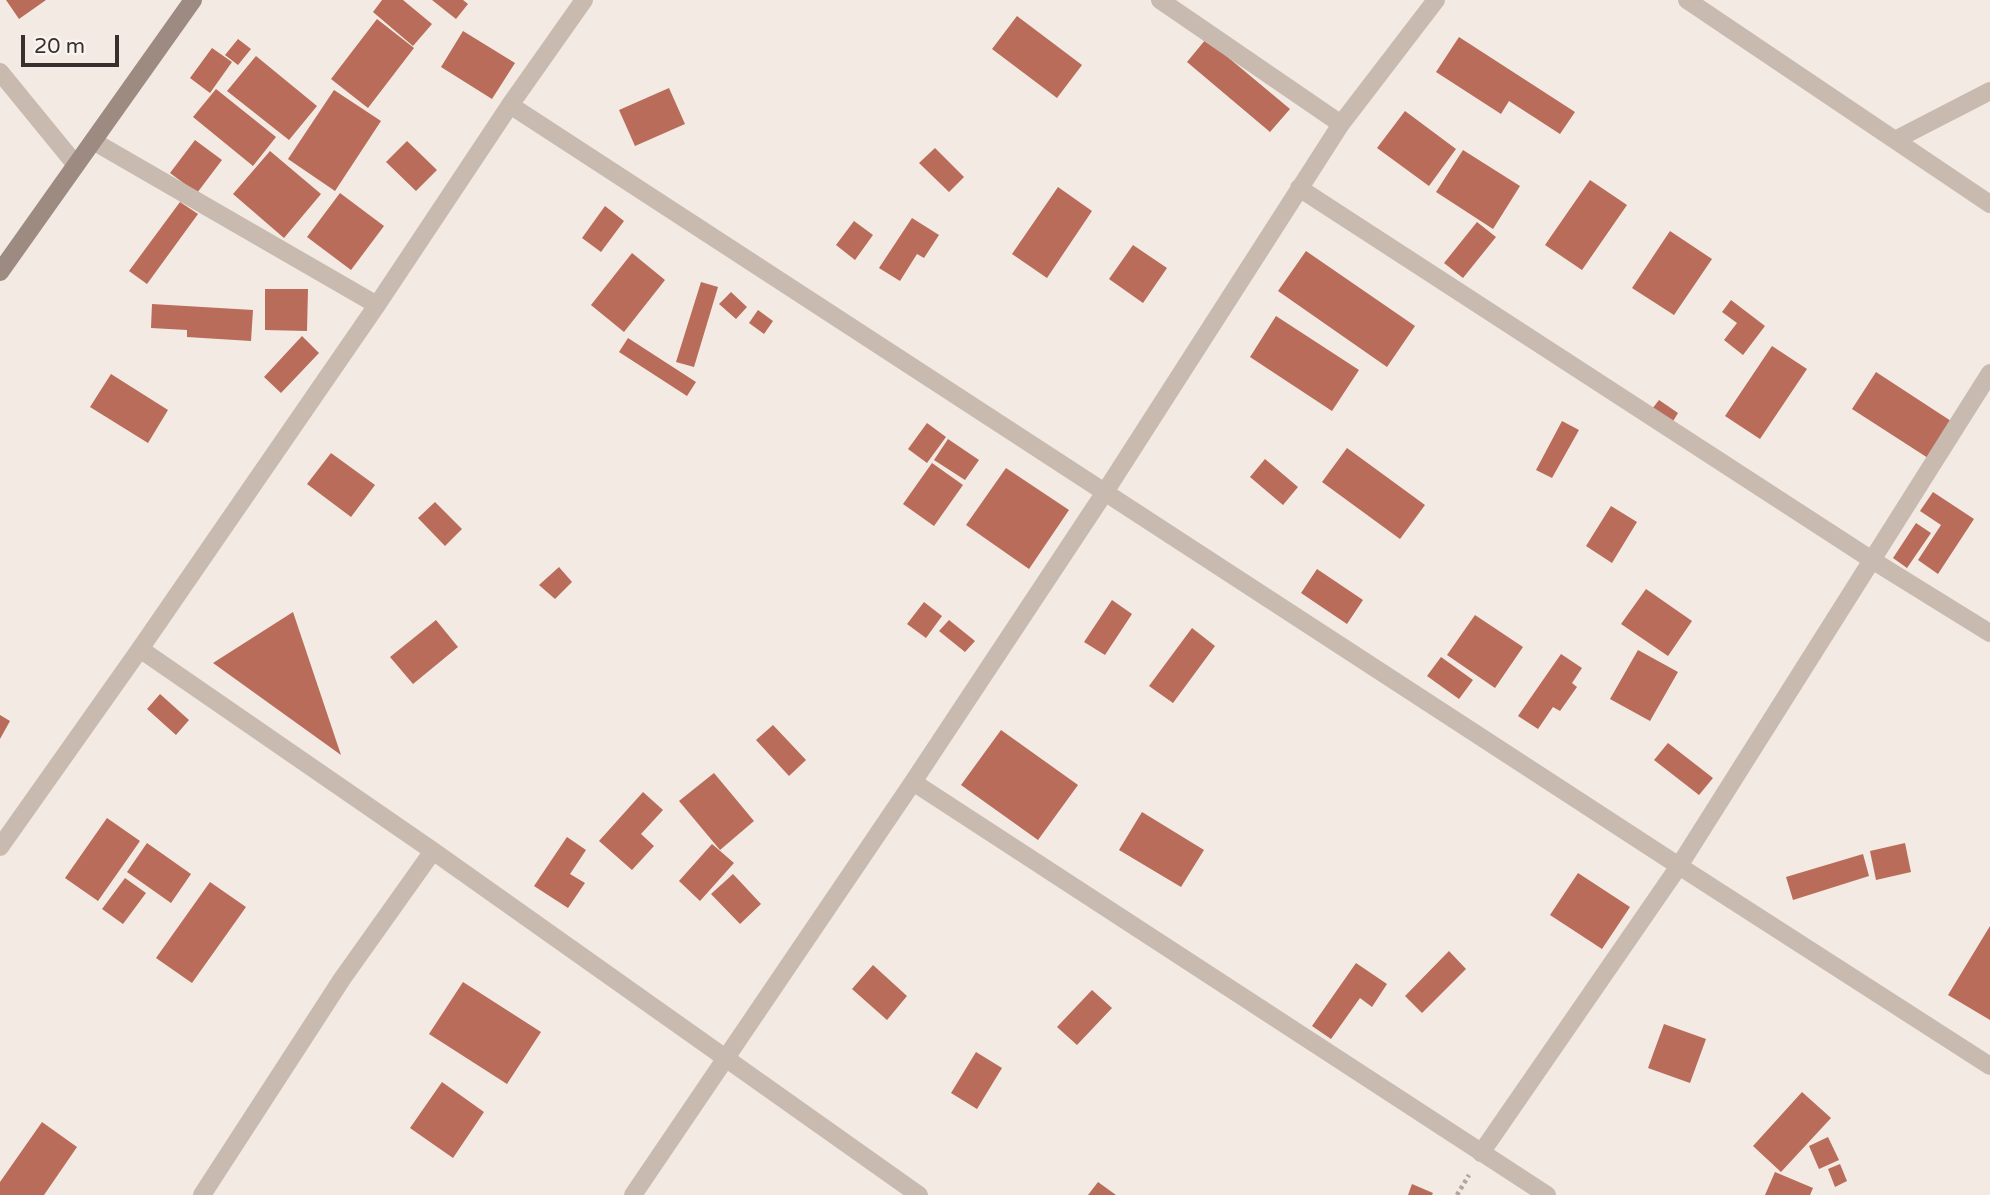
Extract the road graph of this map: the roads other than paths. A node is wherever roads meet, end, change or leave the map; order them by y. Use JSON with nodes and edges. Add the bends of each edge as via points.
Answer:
{"nodes":[{"id":1,"x":193,"y":0,"type":"edge"},
{"id":2,"x":584,"y":0,"type":"edge"},
{"id":3,"x":1160,"y":0,"type":"edge"},
{"id":4,"x":1436,"y":0,"type":"edge"},
{"id":5,"x":1687,"y":0,"type":"edge"},
{"id":6,"x":0,"y":72,"type":"edge"},
{"id":7,"x":1990,"y":91,"type":"edge"},
{"id":8,"x":510,"y":104,"type":"junction"},
{"id":9,"x":1340,"y":124,"type":"junction"},
{"id":10,"x":1895,"y":139,"type":"junction"},
{"id":11,"x":93,"y":141,"type":"junction"},
{"id":12,"x":76,"y":165,"type":"junction"},
{"id":13,"x":1299,"y":188,"type":"junction"},
{"id":14,"x":1990,"y":204,"type":"edge"},
{"id":15,"x":0,"y":272,"type":"edge"},
{"id":16,"x":377,"y":305,"type":"junction"},
{"id":17,"x":1990,"y":373,"type":"edge"},
{"id":18,"x":1105,"y":492,"type":"junction"},
{"id":19,"x":1872,"y":560,"type":"junction"},
{"id":20,"x":1990,"y":633,"type":"edge"},
{"id":21,"x":141,"y":649,"type":"junction"},
{"id":22,"x":913,"y":782,"type":"junction"},
{"id":23,"x":0,"y":847,"type":"edge"},
{"id":24,"x":433,"y":851,"type":"junction"},
{"id":25,"x":1679,"y":866,"type":"junction"},
{"id":26,"x":724,"y":1057,"type":"junction"},
{"id":27,"x":1990,"y":1066,"type":"edge"},
{"id":28,"x":1481,"y":1153,"type":"junction"},
{"id":29,"x":202,"y":1195,"type":"edge"},
{"id":30,"x":633,"y":1195,"type":"edge"},
{"id":31,"x":919,"y":1195,"type":"edge"},
{"id":32,"x":1547,"y":1195,"type":"edge"}],
"edges":[{"from":1,"to":11,"type":"street"},
{"from":2,"to":8,"type":"street"},
{"from":3,"to":9,"type":"street"},
{"from":4,"to":9,"type":"street"},
{"from":5,"to":10,"type":"street"},
{"from":6,"to":12,"type":"street"},
{"from":7,"to":10,"type":"street"},
{"from":8,"to":16,"type":"street"},
{"from":8,"to":18,"type":"street"},
{"from":9,"to":13,"type":"street"},
{"from":10,"to":14,"type":"street"},
{"from":11,"to":12,"type":"street"},
{"from":11,"to":16,"type":"street"},
{"from":12,"to":15,"type":"street"},
{"from":13,"to":18,"type":"street"},
{"from":13,"to":19,"type":"street"},
{"from":16,"to":21,"type":"street"},
{"from":17,"to":19,"type":"street"},
{"from":18,"to":22,"type":"street"},
{"from":18,"to":25,"type":"street"},
{"from":19,"to":20,"type":"street"},
{"from":19,"to":25,"type":"street"},
{"from":21,"to":23,"type":"street"},
{"from":21,"to":24,"type":"street"},
{"from":22,"to":26,"type":"street"},
{"from":22,"to":28,"type":"street"},
{"from":24,"to":26,"type":"street"},
{"from":24,"to":29,"type":"street","via":[[342,979]]},
{"from":25,"to":27,"type":"street"},
{"from":25,"to":28,"type":"street"},
{"from":26,"to":30,"type":"street"},
{"from":26,"to":31,"type":"street"},
{"from":28,"to":32,"type":"street"}]}
